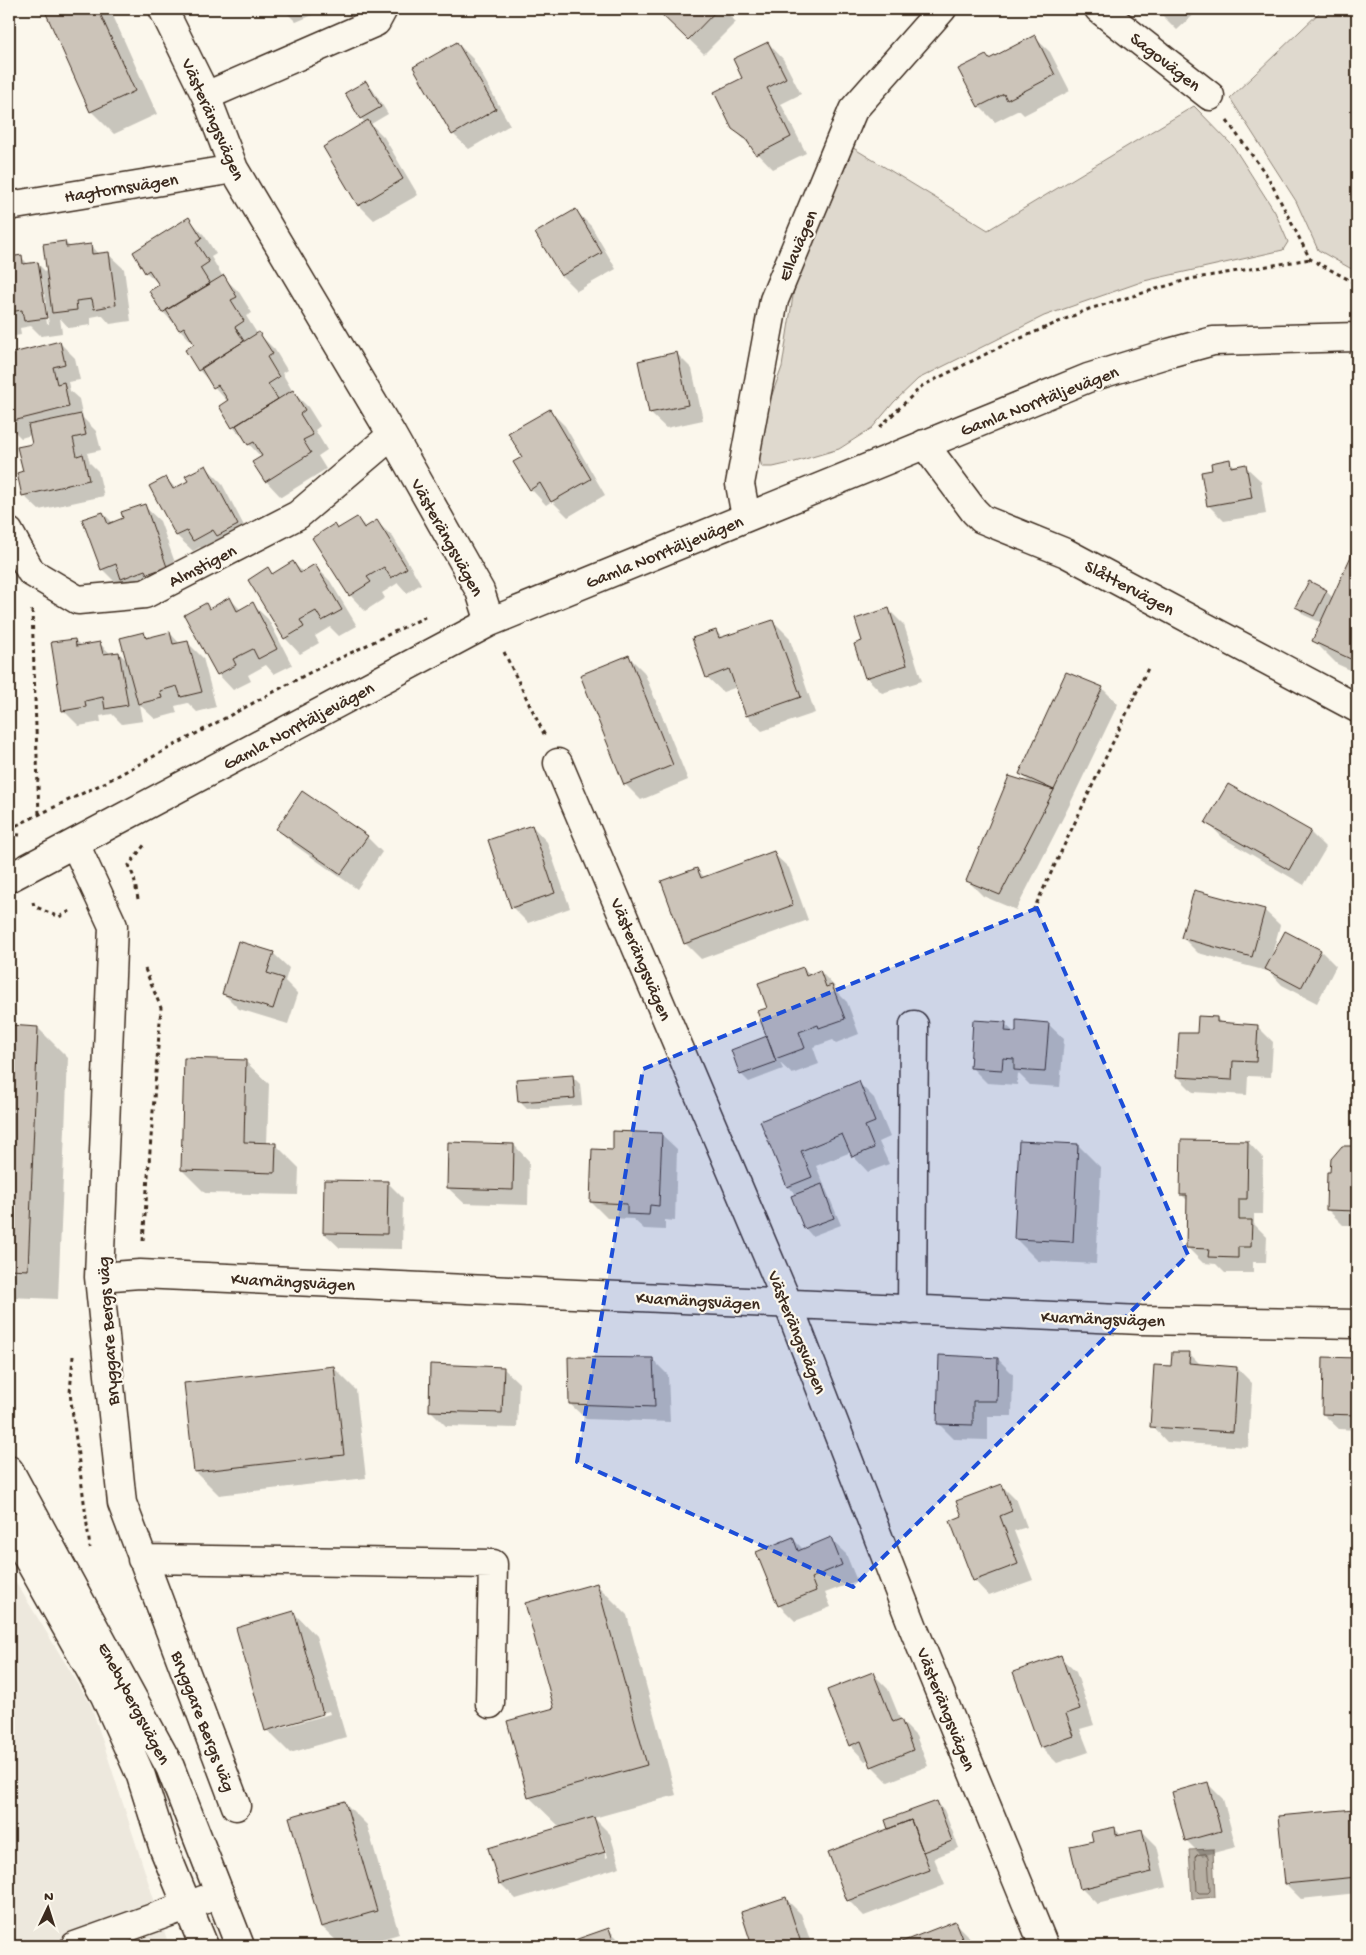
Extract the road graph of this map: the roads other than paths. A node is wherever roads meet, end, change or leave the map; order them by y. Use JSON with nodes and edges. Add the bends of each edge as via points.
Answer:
{"nodes":[{"id":1,"x":163,"y":9,"type":"edge"},
{"id":2,"x":383,"y":9,"type":"edge"},
{"id":3,"x":942,"y":9,"type":"edge"},
{"id":4,"x":1099,"y":9,"type":"edge"},
{"id":5,"x":206,"y":96,"type":"junction"},
{"id":6,"x":1210,"y":96,"type":"road end"},
{"id":7,"x":234,"y":169,"type":"junction"},
{"id":8,"x":9,"y":206,"type":"edge"},
{"id":9,"x":1357,"y":336,"type":"edge"},
{"id":10,"x":392,"y":435,"type":"junction"},
{"id":11,"x":924,"y":444,"type":"junction"},
{"id":12,"x":746,"y":517,"type":"junction"},
{"id":13,"x":9,"y":532,"type":"edge"},
{"id":14,"x":490,"y":622,"type":"junction"},
{"id":15,"x":1357,"y":708,"type":"edge"},
{"id":16,"x":558,"y":763,"type":"road end"},
{"id":17,"x":75,"y":844,"type":"junction"},
{"id":18,"x":9,"y":878,"type":"edge"},
{"id":19,"x":914,"y":1025,"type":"dead end"},
{"id":20,"x":99,"y":1277,"type":"junction"},
{"id":21,"x":788,"y":1304,"type":"junction"},
{"id":22,"x":912,"y":1310,"type":"junction"},
{"id":23,"x":1357,"y":1324,"type":"edge"},
{"id":24,"x":9,"y":1470,"type":"edge"},
{"id":25,"x":18,"y":1531,"type":"edge"},
{"id":26,"x":142,"y":1559,"type":"junction"},
{"id":27,"x":490,"y":1704,"type":"dead end"},
{"id":28,"x":236,"y":1806,"type":"dead end"},
{"id":29,"x":220,"y":1894,"type":"junction"},
{"id":30,"x":187,"y":1907,"type":"junction"},
{"id":31,"x":75,"y":1946,"type":"edge"},
{"id":32,"x":204,"y":1946,"type":"edge"},
{"id":33,"x":240,"y":1946,"type":"edge"},
{"id":34,"x":1044,"y":1946,"type":"edge"}],
"edges":[{"from":1,"to":5,"type":"street","name":"Västerängsvägen"},
{"from":2,"to":5,"type":"street","via":[[376,22]]},
{"from":3,"to":12,"type":"street","name":"Ellavägen","via":[[853,110],[774,300],[740,484]]},
{"from":4,"to":6,"type":"street","name":"Sagovägen"},
{"from":5,"to":7,"type":"street","name":"Västerängsvägen"},
{"from":7,"to":8,"type":"street","name":"Hagtornsvägen"},
{"from":7,"to":10,"type":"street","name":"Västerängsvägen"},
{"from":9,"to":11,"type":"street","name":"Gamla Norrtäljevägen","via":[[1213,342],[1088,378]]},
{"from":10,"to":13,"type":"street","name":"Almstigen","via":[[298,515],[145,594],[78,600],[31,572]]},
{"from":10,"to":14,"type":"street","name":"Västerängsvägen","via":[[480,590]]},
{"from":11,"to":12,"type":"street","name":"Gamla Norrtäljevägen"},
{"from":11,"to":15,"type":"street","name":"Slåttervägen","via":[[982,519],[1066,553]]},
{"from":12,"to":14,"type":"street","name":"Gamla Norrtäljevägen"},
{"from":14,"to":17,"type":"street","name":"Gamla Norrtäljevägen"},
{"from":16,"to":21,"type":"street","name":"Västerängsvägen"},
{"from":17,"to":18,"type":"street","name":"Gamla Norrtäljevägen"},
{"from":17,"to":20,"type":"street","name":"Bryggare Bergs väg","via":[[114,926]]},
{"from":19,"to":22,"type":"street"},
{"from":20,"to":21,"type":"street","name":"Kvarnängsvägen","via":[[140,1274]]},
{"from":20,"to":26,"type":"street","name":"Bryggare Bergs väg","via":[[122,1503]]},
{"from":21,"to":22,"type":"street","name":"Kvarnängsvägen"},
{"from":21,"to":34,"type":"street","name":"Västerängsvägen","via":[[914,1627]]},
{"from":22,"to":23,"type":"street","name":"Kvarnängsvägen","via":[[1141,1320]]},
{"from":24,"to":25,"type":"street","name":"Enebybergsvägen"},
{"from":25,"to":29,"type":"street","name":"Enebybergsvägen","via":[[170,1767]]},
{"from":25,"to":30,"type":"street","name":"Enebybergsvägen","via":[[105,1696],[141,1776]]},
{"from":26,"to":27,"type":"street","via":[[493,1564]]},
{"from":26,"to":28,"type":"street","name":"Bryggare Bergs väg"},
{"from":29,"to":30,"type":"street"},
{"from":29,"to":33,"type":"street","name":"Enebybergsvägen"},
{"from":30,"to":31,"type":"street"},
{"from":30,"to":32,"type":"street","name":"Enebybergsvägen"}]}
